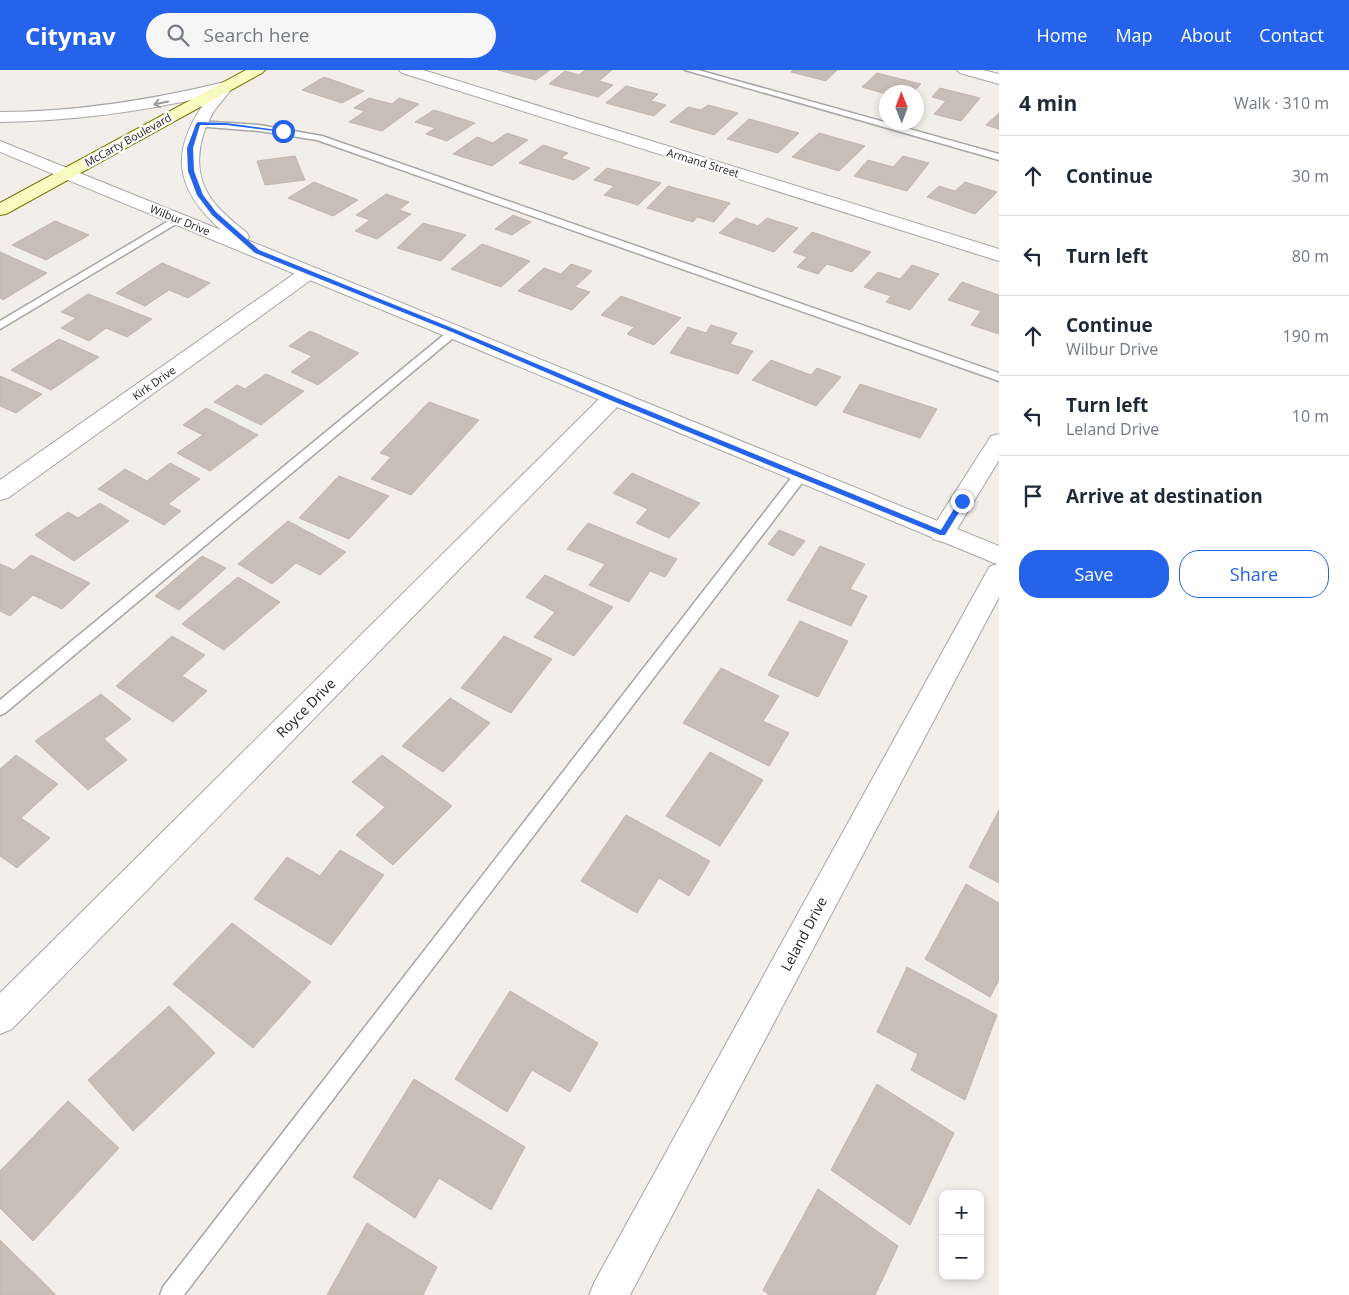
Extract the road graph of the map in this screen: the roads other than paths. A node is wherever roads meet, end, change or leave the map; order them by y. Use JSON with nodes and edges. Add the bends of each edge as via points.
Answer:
{"nodes":[{"id":1,"x":257,"y":70,"type":"edge"},
{"id":2,"x":407,"y":70,"type":"edge"},
{"id":3,"x":689,"y":70,"type":"edge"},
{"id":4,"x":965,"y":70,"type":"edge"},
{"id":5,"x":999,"y":79,"type":"edge"},
{"id":6,"x":225,"y":87,"type":"junction"},
{"id":7,"x":0,"y":117,"type":"edge"},
{"id":8,"x":198,"y":124,"type":"junction"},
{"id":9,"x":0,"y":146,"type":"edge"},
{"id":10,"x":999,"y":157,"type":"edge"},
{"id":11,"x":68,"y":173,"type":"junction"},
{"id":12,"x":0,"y":210,"type":"edge"},
{"id":13,"x":177,"y":219,"type":"junction"},
{"id":14,"x":257,"y":252,"type":"junction"},
{"id":15,"x":999,"y":256,"type":"edge"},
{"id":16,"x":308,"y":273,"type":"junction"},
{"id":17,"x":0,"y":326,"type":"edge"},
{"id":18,"x":455,"y":331,"type":"junction"},
{"id":19,"x":999,"y":377,"type":"edge"},
{"id":20,"x":613,"y":398,"type":"junction"},
{"id":21,"x":999,"y":442,"type":"edge"},
{"id":22,"x":800,"y":476,"type":"junction"},
{"id":23,"x":0,"y":492,"type":"edge"},
{"id":24,"x":942,"y":533,"type":"junction"},
{"id":25,"x":999,"y":556,"type":"edge"},
{"id":26,"x":999,"y":573,"type":"edge"},
{"id":27,"x":0,"y":709,"type":"edge"},
{"id":28,"x":0,"y":1018,"type":"edge"},
{"id":29,"x":171,"y":1295,"type":"edge"},
{"id":30,"x":609,"y":1295,"type":"edge"}],
"edges":[{"from":1,"to":6,"type":"main road","name":"McCarty Boulevard"},
{"from":2,"to":15,"type":"street","name":"Armand Street"},
{"from":3,"to":10,"type":"lane"},
{"from":4,"to":5,"type":"street"},
{"from":6,"to":7,"type":"street","one_way":true,"via":[[117,111],[37,118]]},
{"from":6,"to":8,"type":"street","via":[[207,107]]},
{"from":6,"to":11,"type":"main road","name":"McCarty Boulevard"},
{"from":8,"to":14,"type":"street","via":[[190,148],[191,171],[200,195],[214,214]]},
{"from":8,"to":19,"type":"lane","via":[[226,124],[319,138]]},
{"from":9,"to":11,"type":"street","name":"Wilbur Drive"},
{"from":11,"to":12,"type":"main road","name":"McCarty Boulevard"},
{"from":11,"to":13,"type":"street","name":"Wilbur Drive"},
{"from":13,"to":14,"type":"street","name":"Wilbur Drive"},
{"from":13,"to":17,"type":"lane"},
{"from":14,"to":16,"type":"street","name":"Wilbur Drive"},
{"from":16,"to":18,"type":"street","name":"Wilbur Drive"},
{"from":16,"to":23,"type":"street","name":"Kirk Drive"},
{"from":18,"to":20,"type":"street","name":"Wilbur Drive"},
{"from":18,"to":27,"type":"lane"},
{"from":20,"to":22,"type":"street","name":"Wilbur Drive"},
{"from":20,"to":28,"type":"street","name":"Royce Drive"},
{"from":21,"to":24,"type":"street"},
{"from":22,"to":24,"type":"street","name":"Wilbur Drive"},
{"from":22,"to":29,"type":"lane"},
{"from":24,"to":25,"type":"street","name":"Wilbur Drive"},
{"from":26,"to":30,"type":"street","name":"Leland Drive"}]}
